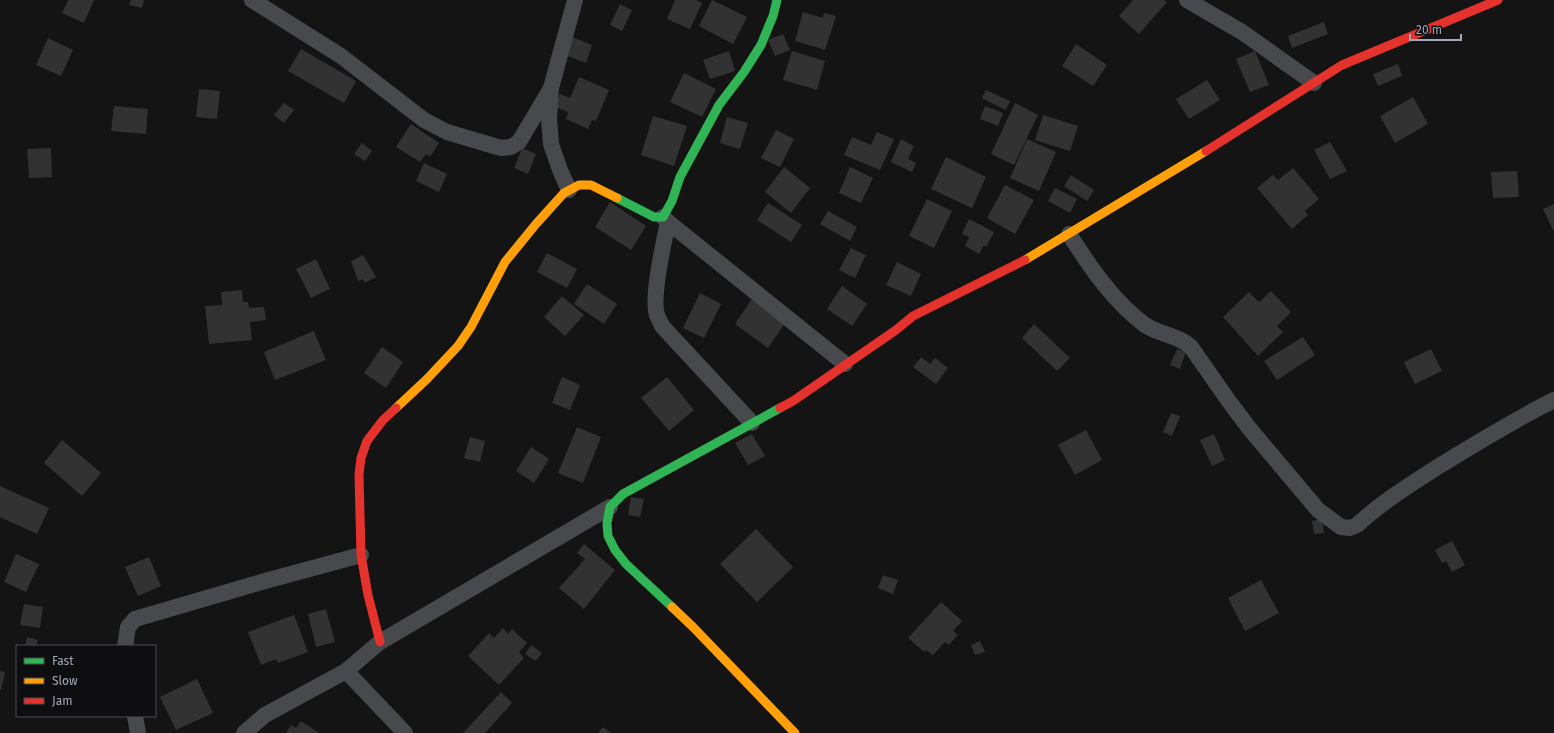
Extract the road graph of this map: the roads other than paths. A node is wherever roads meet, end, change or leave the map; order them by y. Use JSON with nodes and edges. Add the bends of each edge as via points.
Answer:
{"nodes":[{"id":1,"x":252,"y":0,"type":"edge"},
{"id":2,"x":575,"y":0,"type":"edge"},
{"id":3,"x":777,"y":0,"type":"edge"},
{"id":4,"x":1187,"y":0,"type":"edge"},
{"id":5,"x":1498,"y":0,"type":"edge"},
{"id":6,"x":1314,"y":83,"type":"junction"},
{"id":7,"x":551,"y":88,"type":"junction"},
{"id":8,"x":569,"y":190,"type":"junction"},
{"id":9,"x":665,"y":220,"type":"junction"},
{"id":10,"x":1069,"y":234,"type":"junction"},
{"id":11,"x":845,"y":364,"type":"junction"},
{"id":12,"x":1554,"y":400,"type":"edge"},
{"id":13,"x":752,"y":423,"type":"junction"},
{"id":14,"x":610,"y":507,"type":"junction"},
{"id":15,"x":361,"y":555,"type":"junction"},
{"id":16,"x":380,"y":642,"type":"junction"},
{"id":17,"x":125,"y":645,"type":"edge"},
{"id":18,"x":346,"y":671,"type":"junction"},
{"id":19,"x":135,"y":717,"type":"edge"},
{"id":20,"x":138,"y":733,"type":"edge"},
{"id":21,"x":244,"y":733,"type":"edge"},
{"id":22,"x":405,"y":733,"type":"edge"},
{"id":23,"x":795,"y":733,"type":"edge"}],
"edges":[{"from":1,"to":7,"type":"street","via":[[340,56],[424,120],[447,132],[501,148],[511,147],[519,142]]},
{"from":2,"to":7,"type":"street"},
{"from":3,"to":9,"type":"street","via":[[761,45],[719,105],[680,177]]},
{"from":4,"to":6,"type":"street","via":[[1242,32]]},
{"from":5,"to":6,"type":"street","via":[[1342,65]]},
{"from":6,"to":10,"type":"street"},
{"from":7,"to":8,"type":"street","via":[[551,144]]},
{"from":8,"to":9,"type":"street","via":[[578,185],[591,185]]},
{"from":8,"to":15,"type":"street","via":[[536,224],[505,262],[471,327],[458,346],[427,379],[382,420],[367,441],[359,474]]},
{"from":9,"to":11,"type":"street"},
{"from":9,"to":13,"type":"street","via":[[655,302],[656,314],[662,326]]},
{"from":10,"to":11,"type":"street","via":[[913,316]]},
{"from":10,"to":12,"type":"street","via":[[1107,287],[1129,312],[1147,326],[1185,341],[1191,347],[1249,428],[1318,510],[1341,527],[1350,528],[1357,525],[1401,490]]},
{"from":11,"to":13,"type":"street","via":[[793,401]]},
{"from":13,"to":14,"type":"street","via":[[623,494]]},
{"from":14,"to":16,"type":"street"},
{"from":14,"to":23,"type":"street","via":[[608,536],[626,564],[693,627]]},
{"from":15,"to":16,"type":"street"},
{"from":15,"to":17,"type":"street","via":[[135,619],[128,627]]},
{"from":16,"to":18,"type":"street"},
{"from":18,"to":21,"type":"street","via":[[265,715]]},
{"from":18,"to":22,"type":"street"},
{"from":19,"to":20,"type":"street"}]}
